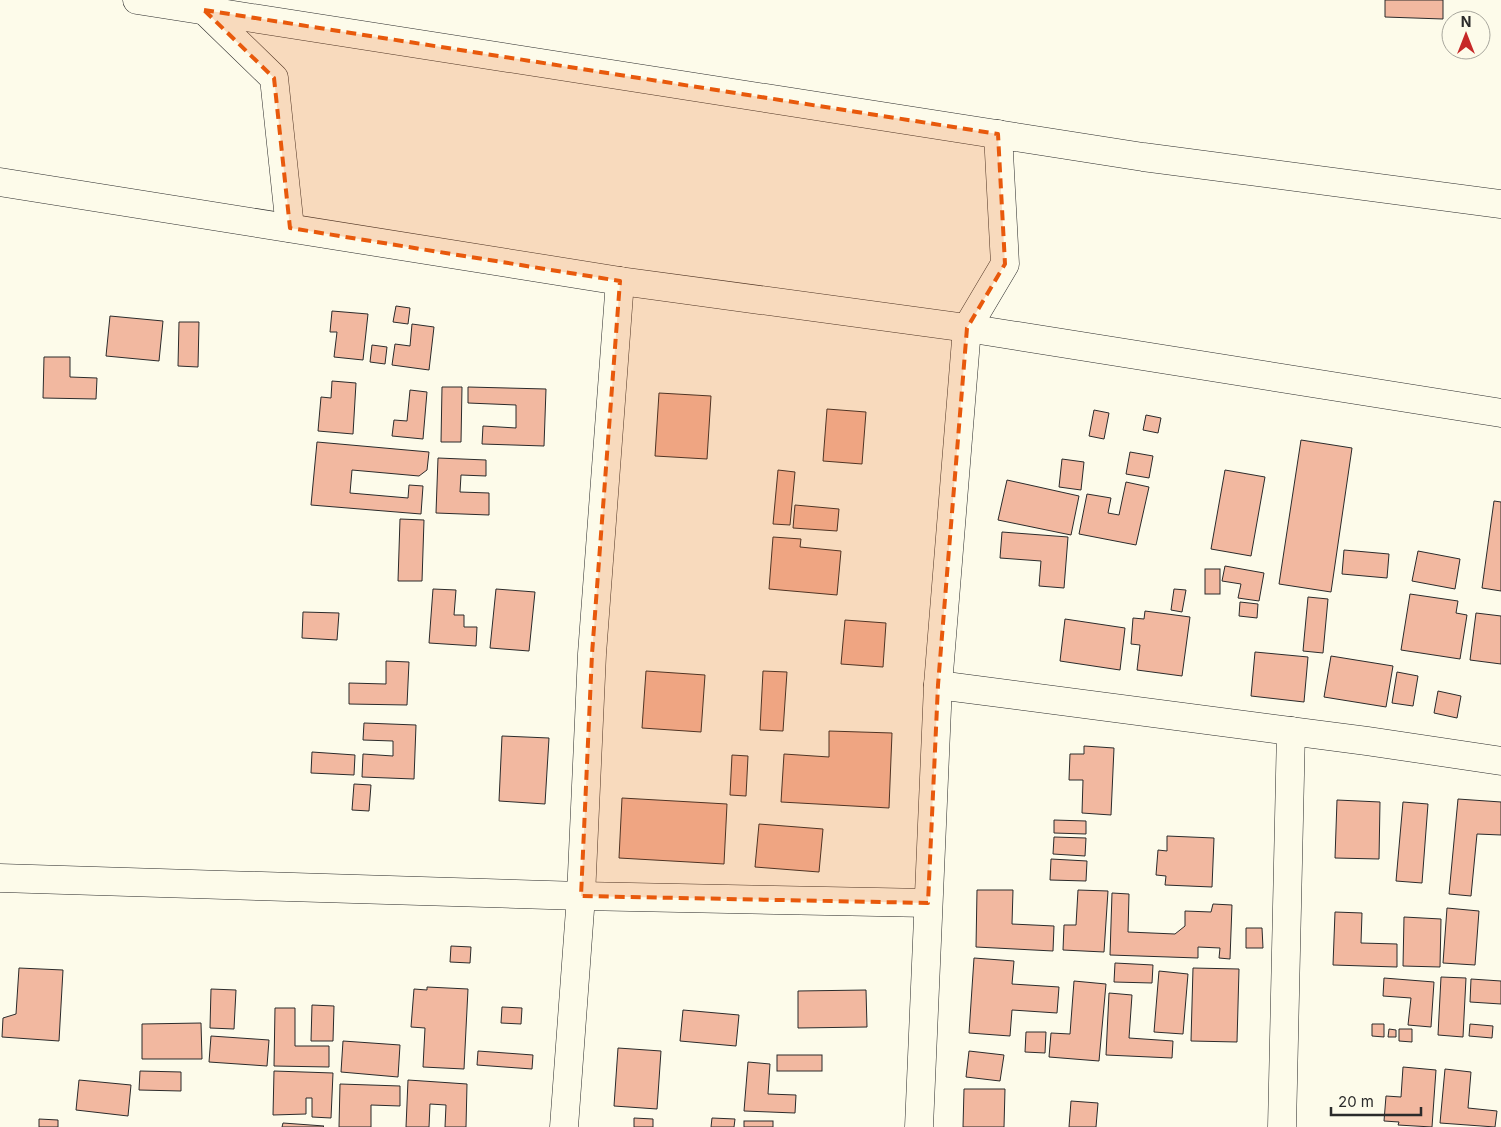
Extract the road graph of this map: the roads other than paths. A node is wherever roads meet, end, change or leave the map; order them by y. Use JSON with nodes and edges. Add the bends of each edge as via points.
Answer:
{"nodes":[{"id":1,"x":137,"y":0,"type":"edge"},
{"id":2,"x":204,"y":10,"type":"junction"},
{"id":3,"x":998,"y":134,"type":"junction"},
{"id":4,"x":0,"y":182,"type":"edge"},
{"id":5,"x":1501,"y":204,"type":"edge"},
{"id":6,"x":290,"y":228,"type":"junction"},
{"id":7,"x":620,"y":281,"type":"junction"},
{"id":8,"x":967,"y":328,"type":"junction"},
{"id":9,"x":1501,"y":413,"type":"edge"},
{"id":10,"x":938,"y":685,"type":"junction"},
{"id":11,"x":1291,"y":731,"type":"junction"},
{"id":12,"x":1501,"y":761,"type":"edge"},
{"id":13,"x":0,"y":878,"type":"edge"},
{"id":14,"x":582,"y":896,"type":"junction"},
{"id":15,"x":928,"y":903,"type":"junction"},
{"id":16,"x":564,"y":1127,"type":"edge"},
{"id":17,"x":919,"y":1127,"type":"edge"},
{"id":18,"x":1282,"y":1127,"type":"edge"}],
"edges":[{"from":1,"to":2,"type":"main road"},
{"from":2,"to":3,"type":"main road"},
{"from":2,"to":6,"type":"main road","via":[[274,78]]},
{"from":3,"to":5,"type":"main road","via":[[1143,157]]},
{"from":3,"to":8,"type":"main road","via":[[1005,264]]},
{"from":4,"to":6,"type":"main road"},
{"from":6,"to":7,"type":"main road"},
{"from":7,"to":8,"type":"main road"},
{"from":7,"to":14,"type":"main road","via":[[592,654]]},
{"from":8,"to":9,"type":"main road"},
{"from":8,"to":10,"type":"main road"},
{"from":10,"to":11,"type":"main road"},
{"from":10,"to":15,"type":"main road"},
{"from":11,"to":12,"type":"main road"},
{"from":11,"to":18,"type":"main road"},
{"from":13,"to":14,"type":"main road"},
{"from":14,"to":15,"type":"main road"},
{"from":14,"to":16,"type":"main road"},
{"from":15,"to":17,"type":"main road"}]}
